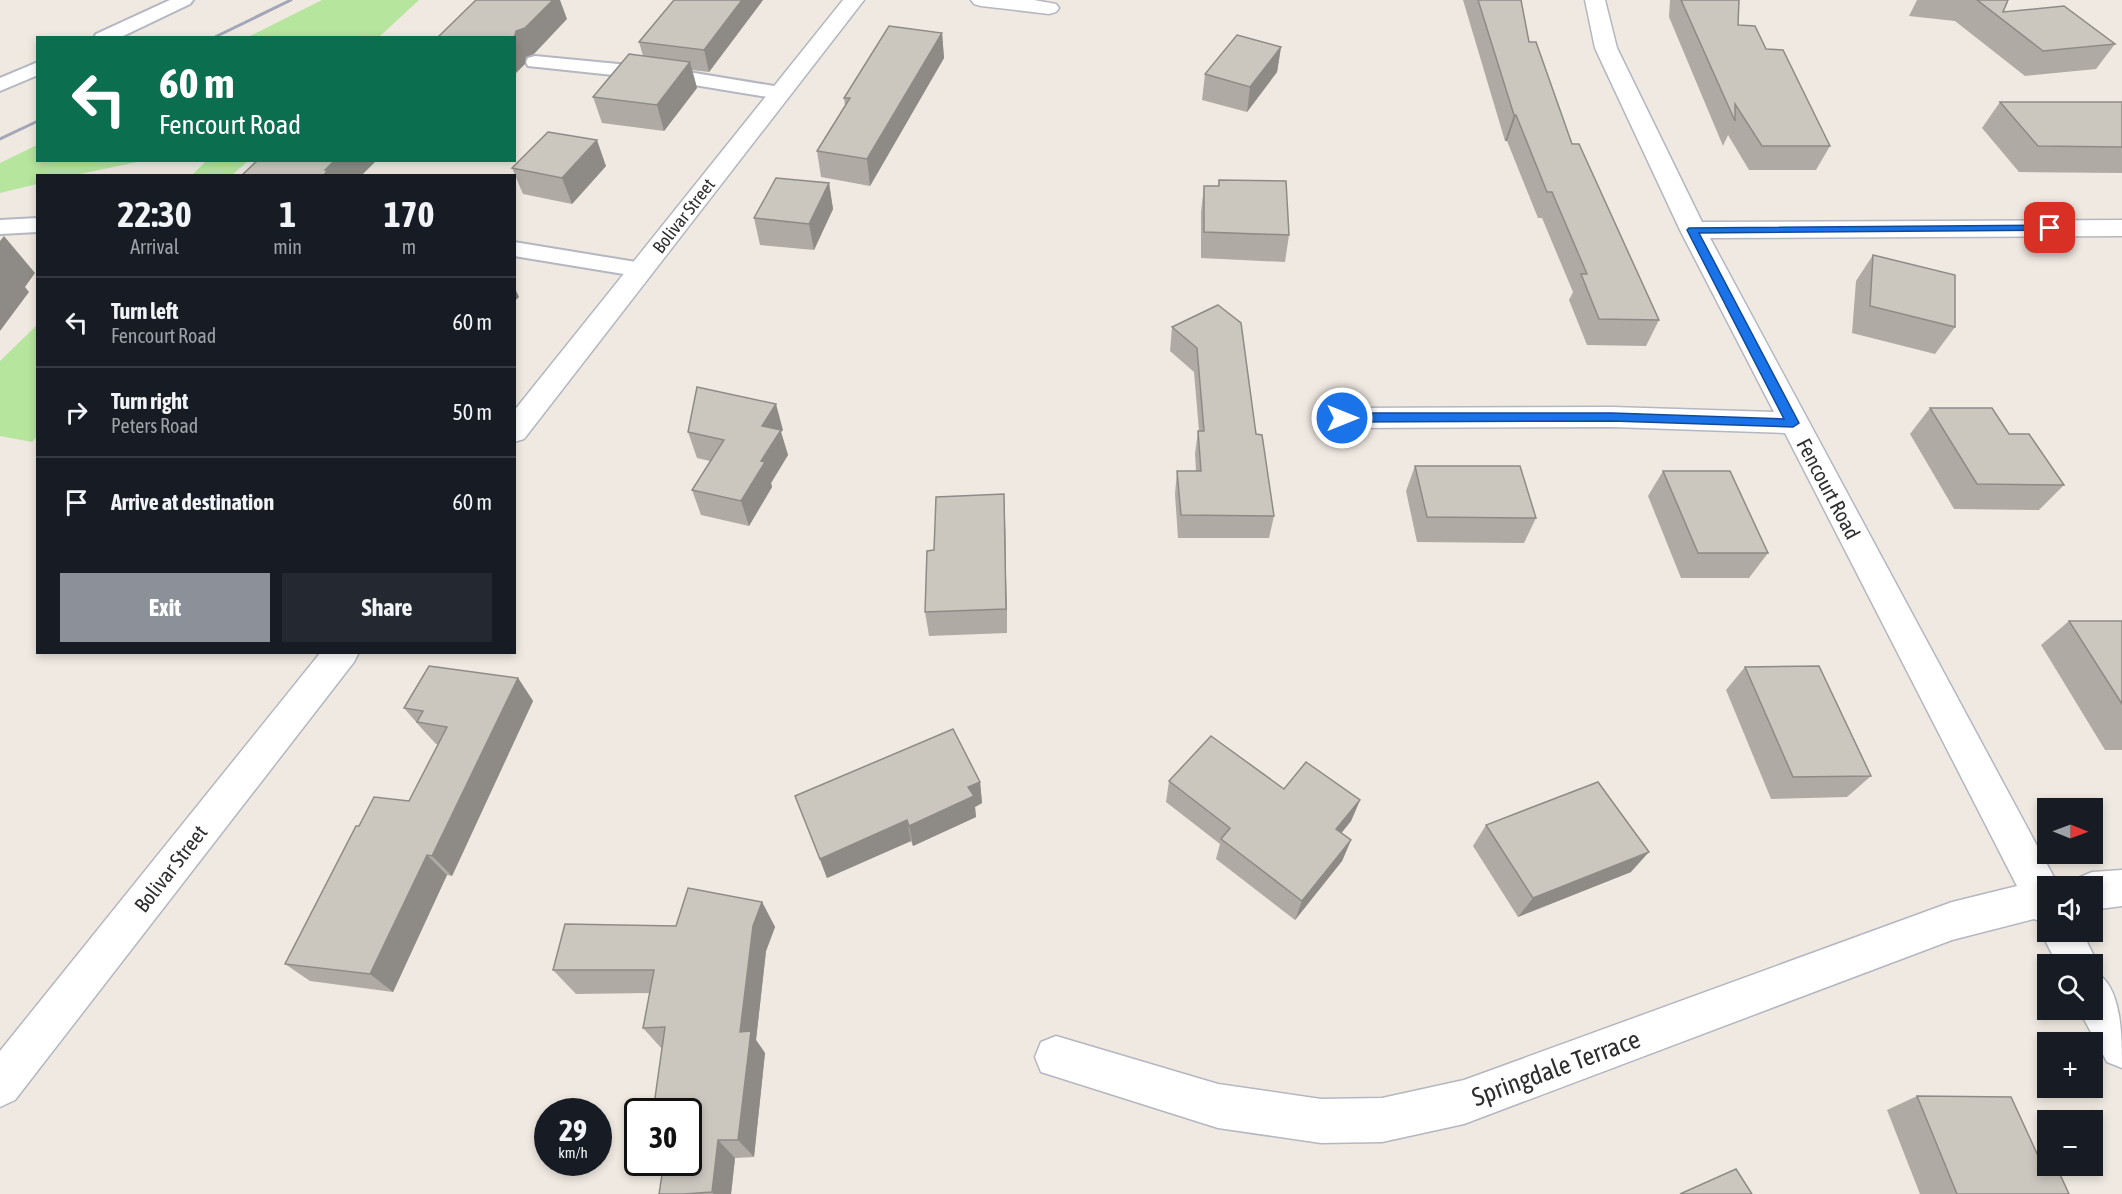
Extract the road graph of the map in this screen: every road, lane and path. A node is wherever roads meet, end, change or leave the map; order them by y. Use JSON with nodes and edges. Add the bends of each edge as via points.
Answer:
{"nodes":[{"id":1,"x":184,"y":0,"type":"edge"},
{"id":2,"x":854,"y":0,"type":"edge"},
{"id":3,"x":981,"y":0,"type":"edge"},
{"id":4,"x":1595,"y":0,"type":"edge"},
{"id":5,"x":1049,"y":9,"type":"dead end"},
{"id":6,"x":107,"y":36,"type":"edge"},
{"id":7,"x":535,"y":62,"type":"dead end"},
{"id":8,"x":36,"y":69,"type":"edge"},
{"id":9,"x":0,"y":85,"type":"edge"},
{"id":10,"x":780,"y":93,"type":"junction"},
{"id":11,"x":36,"y":225,"type":"edge"},
{"id":12,"x":0,"y":227,"type":"edge"},
{"id":13,"x":2122,"y":228,"type":"edge"},
{"id":14,"x":1693,"y":230,"type":"junction"},
{"id":15,"x":516,"y":249,"type":"edge"},
{"id":16,"x":642,"y":270,"type":"junction"},
{"id":17,"x":1342,"y":418,"type":"dead end"},
{"id":18,"x":1793,"y":423,"type":"junction"},
{"id":19,"x":516,"y":429,"type":"edge"},
{"id":20,"x":340,"y":654,"type":"edge"},
{"id":21,"x":2037,"y":883,"type":"edge"},
{"id":22,"x":2122,"y":888,"type":"edge"},
{"id":23,"x":2103,"y":890,"type":"edge"},
{"id":24,"x":2037,"y":910,"type":"edge"},
{"id":25,"x":2103,"y":1012,"type":"edge"},
{"id":26,"x":2122,"y":1047,"type":"edge"},
{"id":27,"x":1056,"y":1057,"type":"dead end"},
{"id":28,"x":0,"y":1084,"type":"edge"}],
"edges":[{"from":1,"to":6,"type":"lane"},
{"from":2,"to":10,"type":"street","name":"Bolivar Street"},
{"from":3,"to":5,"type":"street"},
{"from":4,"to":14,"type":"street","name":"Fencourt Road","via":[[1606,48]]},
{"from":7,"to":10,"type":"lane","via":[[680,76]]},
{"from":8,"to":9,"type":"lane"},
{"from":10,"to":16,"type":"street","name":"Bolivar Street"},
{"from":11,"to":12,"type":"lane"},
{"from":13,"to":14,"type":"street"},
{"from":14,"to":18,"type":"street","name":"Fencourt Road"},
{"from":15,"to":16,"type":"lane"},
{"from":16,"to":19,"type":"street","name":"Bolivar Street"},
{"from":17,"to":18,"type":"street","via":[[1612,417]]},
{"from":18,"to":21,"type":"street","name":"Fencourt Road"},
{"from":20,"to":28,"type":"street","name":"Bolivar Street"},
{"from":22,"to":23,"type":"street"},
{"from":24,"to":27,"type":"street","name":"Springdale Terrace","via":[[1952,921],[1464,1102],[1382,1120],[1321,1121],[1218,1106]]},
{"from":25,"to":26,"type":"street"}]}
